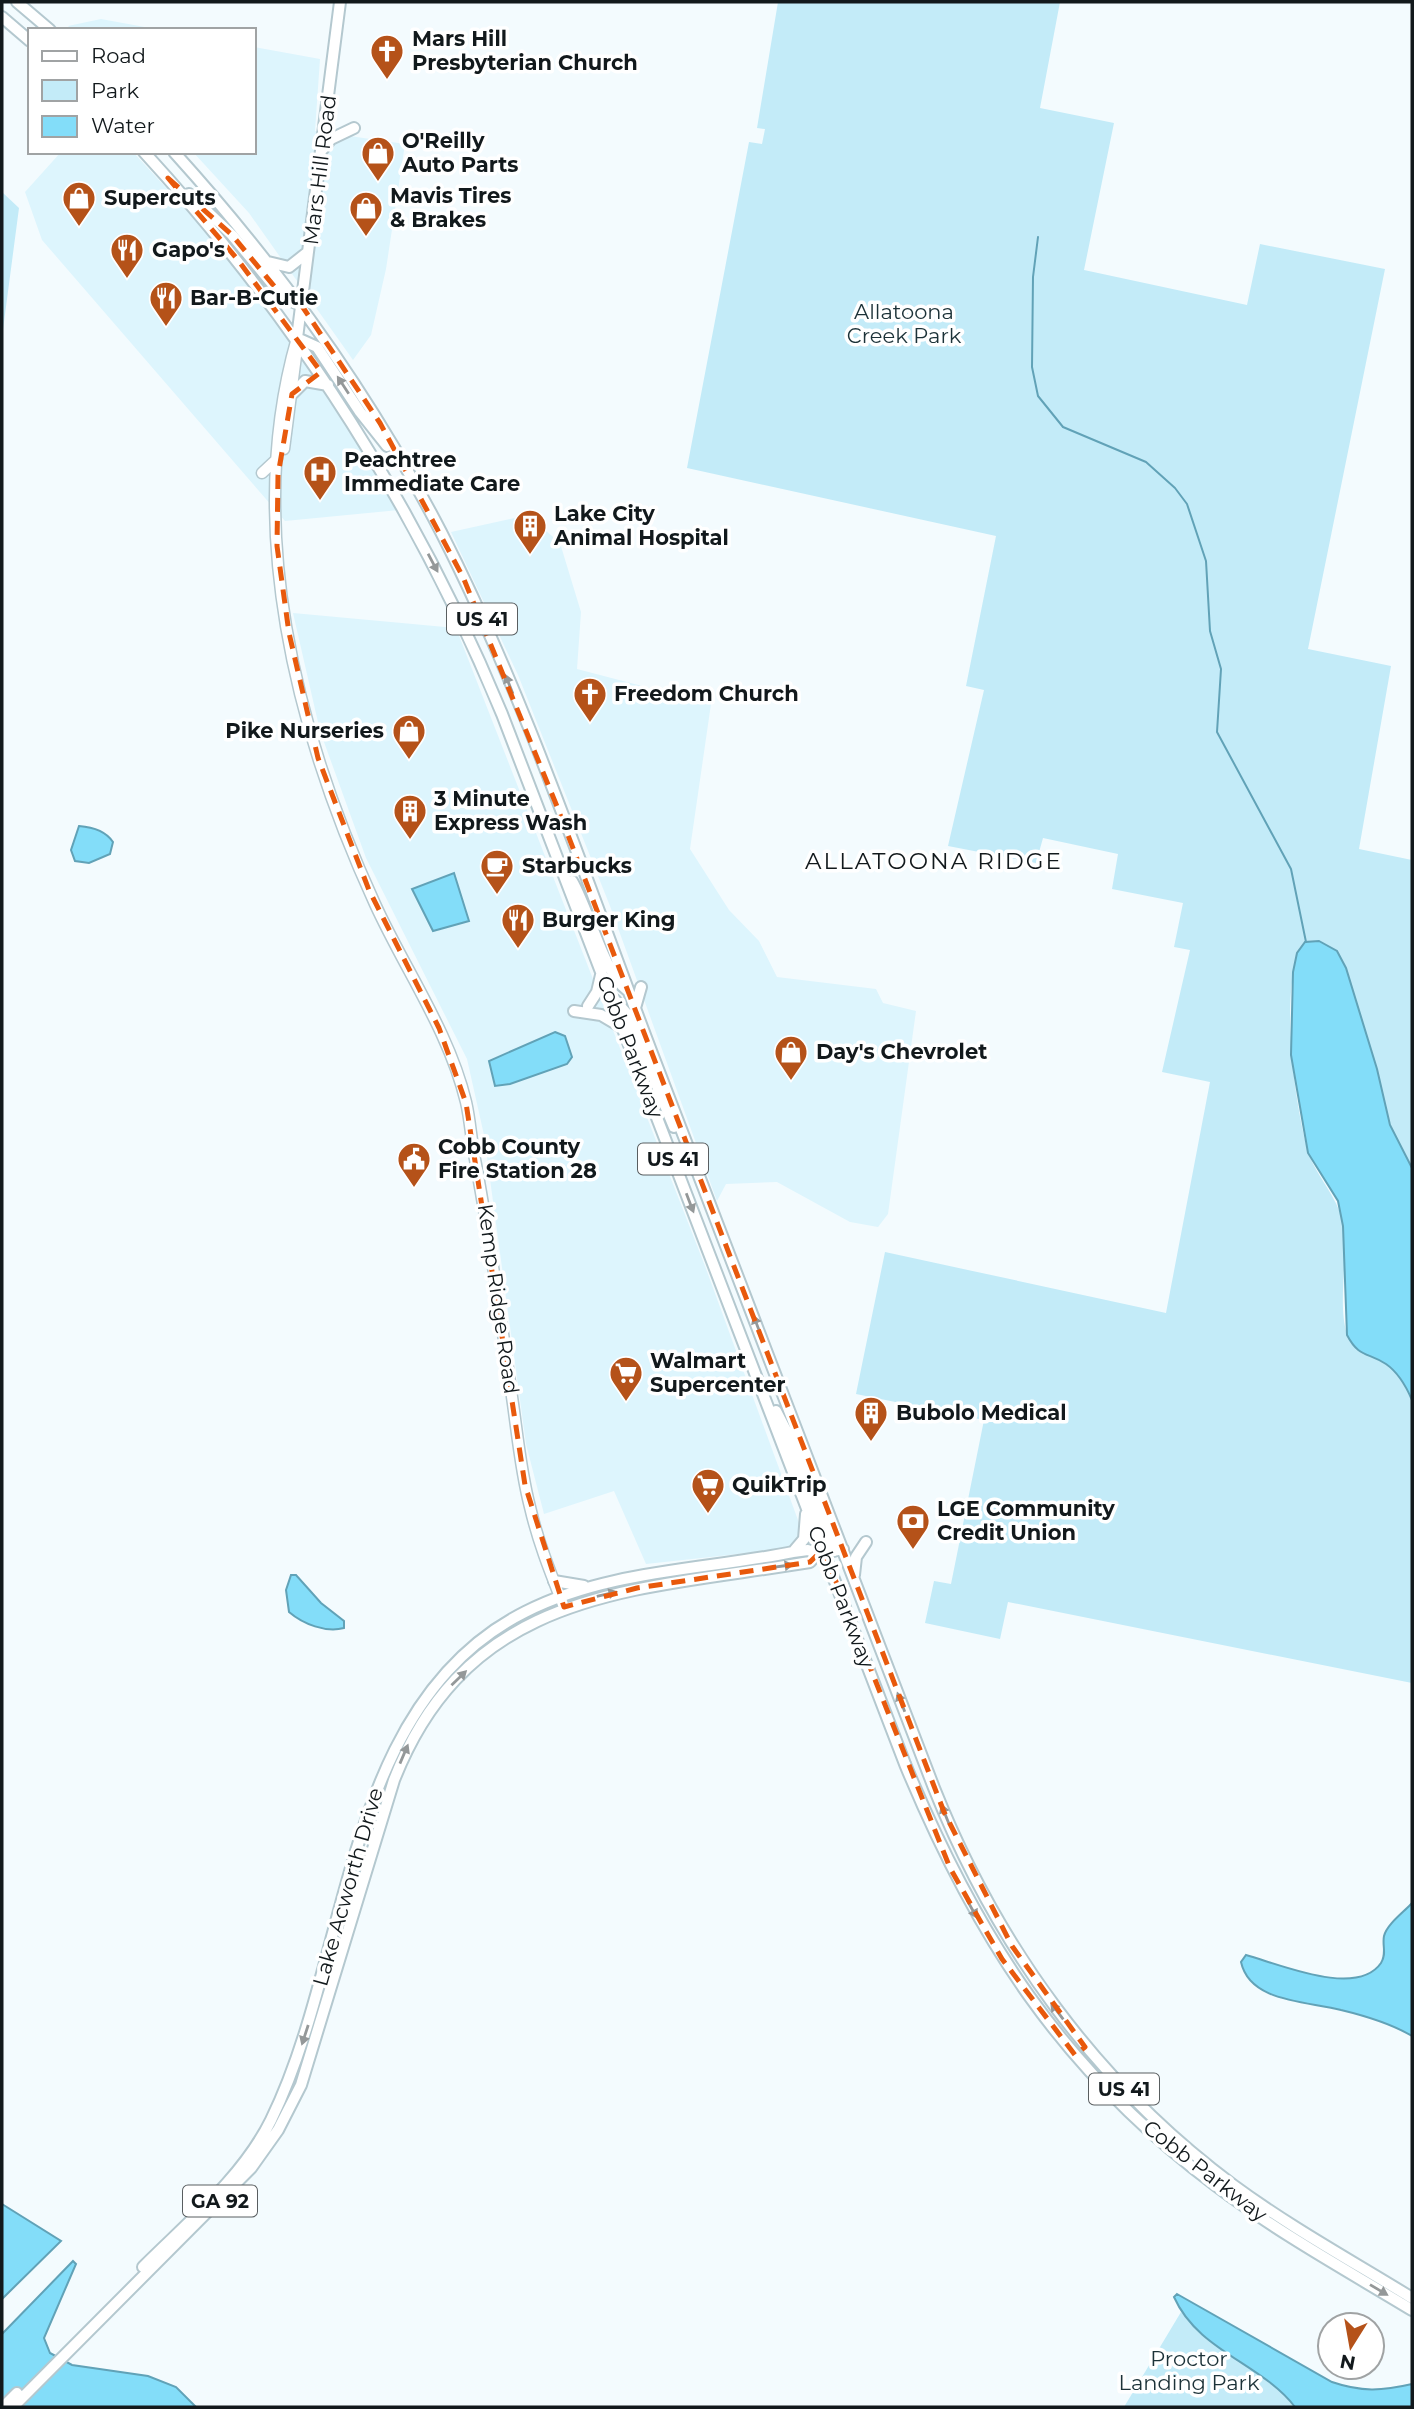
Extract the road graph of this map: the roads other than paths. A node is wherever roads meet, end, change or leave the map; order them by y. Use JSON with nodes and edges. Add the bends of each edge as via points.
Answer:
{"nodes":[{"id":1,"x":17,"y":2,"type":"edge"},
{"id":2,"x":340,"y":2,"type":"edge"},
{"id":3,"x":2,"y":17,"type":"edge"},
{"id":4,"x":48,"y":28,"type":"edge"},
{"id":5,"x":28,"y":39,"type":"edge"},
{"id":6,"x":354,"y":128,"type":"dead end"},
{"id":7,"x":323,"y":149,"type":"junction"},
{"id":8,"x":146,"y":154,"type":"edge"},
{"id":9,"x":176,"y":154,"type":"edge"},
{"id":10,"x":168,"y":178,"type":"junction"},
{"id":11,"x":310,"y":249,"type":"junction"},
{"id":12,"x":267,"y":261,"type":"junction"},
{"id":13,"x":302,"y":306,"type":"junction"},
{"id":14,"x":297,"y":338,"type":"junction"},
{"id":15,"x":330,"y":385,"type":"junction"},
{"id":16,"x":292,"y":394,"type":"junction"},
{"id":17,"x":277,"y":458,"type":"junction"},
{"id":18,"x":400,"y":458,"type":"junction"},
{"id":19,"x":262,"y":473,"type":"dead end"},
{"id":20,"x":278,"y":475,"type":"junction"},
{"id":21,"x":559,"y":862,"type":"junction"},
{"id":22,"x":601,"y":972,"type":"junction"},
{"id":23,"x":641,"y":987,"type":"dead end"},
{"id":24,"x":628,"y":991,"type":"junction"},
{"id":25,"x":611,"y":997,"type":"junction"},
{"id":26,"x":588,"y":1006,"type":"dead end"},
{"id":27,"x":635,"y":1008,"type":"junction"},
{"id":28,"x":574,"y":1011,"type":"dead end"},
{"id":29,"x":624,"y":1029,"type":"junction"},
{"id":30,"x":685,"y":1139,"type":"junction"},
{"id":31,"x":765,"y":1398,"type":"junction"},
{"id":32,"x":802,"y":1498,"type":"junction"},
{"id":33,"x":866,"y":1542,"type":"dead end"},
{"id":34,"x":793,"y":1552,"type":"junction"},
{"id":35,"x":830,"y":1552,"type":"junction"},
{"id":36,"x":854,"y":1578,"type":"junction"},
{"id":37,"x":554,"y":1581,"type":"junction"},
{"id":38,"x":590,"y":1586,"type":"junction"},
{"id":39,"x":562,"y":1602,"type":"junction"},
{"id":40,"x":1085,"y":2047,"type":"junction"},
{"id":41,"x":1074,"y":2055,"type":"junction"},
{"id":42,"x":1412,"y":2298,"type":"edge"},
{"id":43,"x":116,"y":2299,"type":"junction"},
{"id":44,"x":1412,"y":2310,"type":"edge"},
{"id":45,"x":3,"y":2407,"type":"edge"},
{"id":46,"x":13,"y":2407,"type":"edge"}],
"edges":[{"from":1,"to":4,"type":"main road"},
{"from":2,"to":7,"type":"main road","name":"Mars Hill Road"},
{"from":3,"to":5,"type":"main road"},
{"from":6,"to":7,"type":"main road","via":[[331,139]]},
{"from":7,"to":11,"type":"main road","name":"Mars Hill Road"},
{"from":8,"to":10,"type":"main road","name":"Cobb Parkway","number":"US 41"},
{"from":9,"to":12,"type":"main road","name":"Cobb Parkway","number":"US 41"},
{"from":10,"to":13,"type":"main road","via":[[232,235],[283,297]]},
{"from":10,"to":14,"type":"main road","name":"Cobb Parkway","number":"US 41"},
{"from":11,"to":12,"type":"main road","via":[[289,267]]},
{"from":11,"to":13,"type":"main road","name":"Mars Hill Road"},
{"from":12,"to":13,"type":"main road","name":"Cobb Parkway","number":"US 41"},
{"from":13,"to":14,"type":"main road","name":"Mars Hill Road"},
{"from":13,"to":18,"type":"main road","name":"Cobb Parkway","number":"US 41"},
{"from":14,"to":15,"type":"main road","name":"Cobb Parkway","number":"US 41"},
{"from":14,"to":16,"type":"street"},
{"from":14,"to":17,"type":"street","via":[[288,369]]},
{"from":18,"to":14,"type":"main road","one_way":true,"via":[[371,427],[317,347]]},
{"from":15,"to":16,"type":"main road","via":[[310,380]]},
{"from":15,"to":21,"type":"main road","name":"Cobb Parkway","number":"US 41","one_way":true,"via":[[389,480],[466,629]]},
{"from":16,"to":20,"type":"street"},
{"from":17,"to":19,"type":"street"},
{"from":17,"to":20,"type":"street"},
{"from":24,"to":18,"type":"main road","name":"Cobb Parkway","number":"US 41","one_way":true,"via":[[497,653],[451,552]]},
{"from":20,"to":37,"type":"street","name":"Kemp Ridge Road","via":[[279,568],[303,701],[318,758],[354,852],[393,943],[439,1028],[466,1103],[525,1485]]},
{"from":21,"to":22,"type":"main road","name":"Cobb Parkway","number":"US 41"},
{"from":21,"to":24,"type":"main road","via":[[589,914],[613,977]]},
{"from":22,"to":25,"type":"main road","name":"Cobb Parkway","number":"US 41"},
{"from":22,"to":26,"type":"main road"},
{"from":23,"to":27,"type":"main road"},
{"from":24,"to":27,"type":"main road","name":"Cobb Parkway","number":"US 41"},
{"from":25,"to":29,"type":"main road","name":"Cobb Parkway","number":"US 41"},
{"from":25,"to":30,"type":"main road","via":[[627,1014],[660,1100]]},
{"from":27,"to":30,"type":"main road","name":"Cobb Parkway","number":"US 41"},
{"from":28,"to":29,"type":"main road","via":[[601,1014]]},
{"from":29,"to":31,"type":"main road","name":"Cobb Parkway","number":"US 41","one_way":true},
{"from":35,"to":30,"type":"main road","name":"Cobb Parkway","number":"US 41","one_way":true},
{"from":31,"to":32,"type":"main road","name":"Cobb Parkway","number":"US 41"},
{"from":31,"to":35,"type":"main road","via":[[792,1442]]},
{"from":32,"to":34,"type":"main road","via":[[807,1530]]},
{"from":32,"to":35,"type":"main road","name":"Cobb Parkway","number":"US 41"},
{"from":33,"to":36,"type":"main road","via":[[856,1557]]},
{"from":34,"to":35,"type":"main road","name":"Lake Acworth Drive","number":"GA 92"},
{"from":34,"to":38,"type":"main road","name":"Lake Acworth Drive","number":"GA 92"},
{"from":35,"to":36,"type":"main road","name":"Cobb Parkway","number":"US 41"},
{"from":39,"to":35,"type":"main road","name":"Lake Acworth Drive","number":"GA 92","one_way":true,"via":[[810,1562]]},
{"from":35,"to":41,"type":"main road","name":"Cobb Parkway","number":"US 41","one_way":true,"via":[[905,1764],[950,1868],[1009,1969]]},
{"from":40,"to":36,"type":"main road","name":"Cobb Parkway","number":"US 41","one_way":true,"via":[[1027,1969],[976,1883]]},
{"from":37,"to":38,"type":"main road"},
{"from":37,"to":39,"type":"street","name":"Kemp Ridge Road"},
{"from":38,"to":39,"type":"main road","name":"Lake Acworth Drive","number":"GA 92"},
{"from":39,"to":43,"type":"main road","name":"Lake Acworth Drive","number":"GA 92","via":[[480,1658],[446,1690],[411,1739],[390,1790],[301,2085],[278,2130],[251,2168]]},
{"from":40,"to":41,"type":"main road"},
{"from":40,"to":42,"type":"main road","name":"Cobb Parkway","number":"US 41","via":[[1146,2112],[1217,2172]]},
{"from":41,"to":44,"type":"main road","name":"Cobb Parkway","number":"US 41","one_way":true,"via":[[1144,2126],[1215,2185]]},
{"from":43,"to":45,"type":"main road","name":"Lake Acworth Drive","number":"GA 92"},
{"from":43,"to":46,"type":"main road","name":"Lake Acworth Drive","number":"GA 92"}]}
